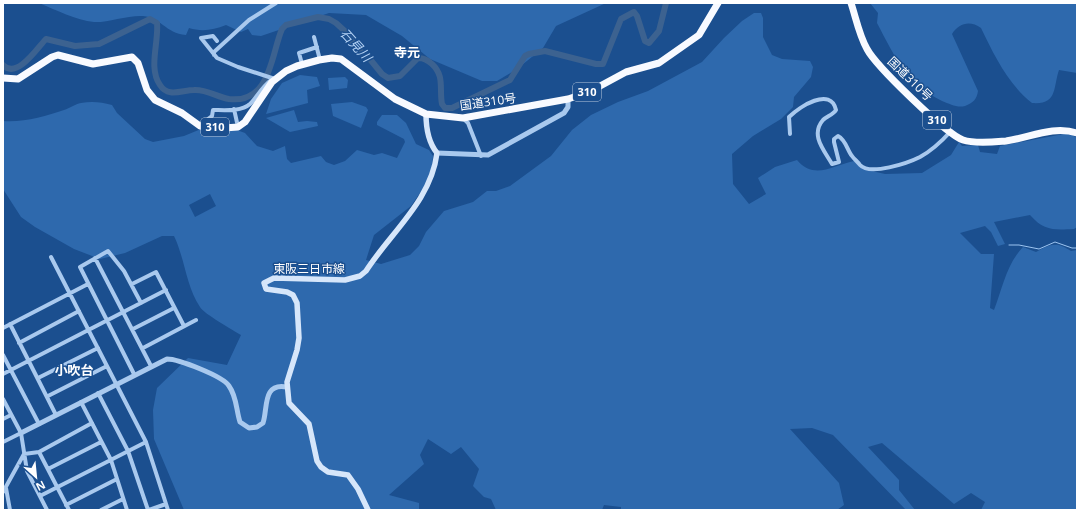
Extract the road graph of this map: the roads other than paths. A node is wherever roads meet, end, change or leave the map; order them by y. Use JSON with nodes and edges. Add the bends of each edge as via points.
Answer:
{"nodes":[{"id":1,"x":276,"y":3,"type":"edge"},
{"id":2,"x":718,"y":3,"type":"edge"},
{"id":3,"x":851,"y":3,"type":"edge"},
{"id":4,"x":314,"y":37,"type":"dead end"},
{"id":5,"x":217,"y":41,"type":"dead end"},
{"id":6,"x":317,"y":47,"type":"junction"},
{"id":7,"x":214,"y":55,"type":"junction"},
{"id":8,"x":320,"y":60,"type":"junction"},
{"id":9,"x":302,"y":64,"type":"junction"},
{"id":10,"x":3,"y":78,"type":"edge"},
{"id":11,"x":269,"y":78,"type":"junction"},
{"id":12,"x":568,"y":99,"type":"junction"},
{"id":13,"x":234,"y":109,"type":"junction"},
{"id":14,"x":426,"y":114,"type":"junction"},
{"id":15,"x":464,"y":118,"type":"junction"},
{"id":16,"x":208,"y":127,"type":"junction"},
{"id":17,"x":238,"y":127,"type":"junction"},
{"id":18,"x":951,"y":132,"type":"junction"},
{"id":19,"x":1077,"y":133,"type":"edge"},
{"id":20,"x":790,"y":134,"type":"dead end"},
{"id":21,"x":437,"y":152,"type":"junction"},
{"id":22,"x":481,"y":156,"type":"junction"},
{"id":23,"x":51,"y":257,"type":"dead end"},
{"id":24,"x":95,"y":258,"type":"junction"},
{"id":25,"x":88,"y":284,"type":"junction"},
{"id":26,"x":132,"y":284,"type":"junction"},
{"id":27,"x":166,"y":290,"type":"junction"},
{"id":28,"x":70,"y":293,"type":"junction"},
{"id":29,"x":141,"y":303,"type":"junction"},
{"id":30,"x":174,"y":308,"type":"junction"},
{"id":31,"x":79,"y":312,"type":"junction"},
{"id":32,"x":123,"y":312,"type":"junction"},
{"id":33,"x":196,"y":320,"type":"dead end"},
{"id":34,"x":106,"y":321,"type":"junction"},
{"id":35,"x":10,"y":324,"type":"junction"},
{"id":36,"x":184,"y":326,"type":"junction"},
{"id":37,"x":3,"y":328,"type":"edge"},
{"id":38,"x":132,"y":329,"type":"junction"},
{"id":39,"x":89,"y":330,"type":"junction"},
{"id":40,"x":19,"y":343,"type":"junction"},
{"id":41,"x":98,"y":348,"type":"junction"},
{"id":42,"x":143,"y":348,"type":"junction"},
{"id":43,"x":3,"y":355,"type":"edge"},
{"id":44,"x":29,"y":361,"type":"junction"},
{"id":45,"x":107,"y":366,"type":"junction"},
{"id":46,"x":151,"y":366,"type":"junction"},
{"id":47,"x":11,"y":370,"type":"junction"},
{"id":48,"x":3,"y":374,"type":"edge"},
{"id":49,"x":134,"y":374,"type":"junction"},
{"id":50,"x":38,"y":378,"type":"junction"},
{"id":51,"x":116,"y":384,"type":"junction"},
{"id":52,"x":287,"y":387,"type":"junction"},
{"id":53,"x":98,"y":393,"type":"junction"},
{"id":54,"x":48,"y":396,"type":"junction"},
{"id":55,"x":3,"y":398,"type":"edge"},
{"id":56,"x":81,"y":402,"type":"junction"},
{"id":57,"x":11,"y":415,"type":"junction"},
{"id":58,"x":56,"y":415,"type":"junction"},
{"id":59,"x":3,"y":419,"type":"edge"},
{"id":60,"x":92,"y":423,"type":"junction"},
{"id":61,"x":39,"y":424,"type":"junction"},
{"id":62,"x":21,"y":433,"type":"junction"},
{"id":63,"x":3,"y":442,"type":"edge"},
{"id":64,"x":101,"y":442,"type":"junction"},
{"id":65,"x":146,"y":442,"type":"junction"},
{"id":66,"x":128,"y":451,"type":"junction"},
{"id":67,"x":39,"y":452,"type":"junction"},
{"id":68,"x":24,"y":454,"type":"junction"},
{"id":69,"x":111,"y":460,"type":"junction"},
{"id":70,"x":48,"y":469,"type":"junction"},
{"id":71,"x":117,"y":478,"type":"junction"},
{"id":72,"x":57,"y":487,"type":"junction"},
{"id":73,"x":6,"y":488,"type":"junction"},
{"id":74,"x":3,"y":492,"type":"edge"},
{"id":75,"x":40,"y":496,"type":"junction"},
{"id":76,"x":124,"y":499,"type":"junction"},
{"id":77,"x":166,"y":504,"type":"junction"},
{"id":78,"x":66,"y":505,"type":"junction"},
{"id":79,"x":10,"y":510,"type":"edge"},
{"id":80,"x":47,"y":510,"type":"edge"},
{"id":81,"x":69,"y":510,"type":"edge"},
{"id":82,"x":101,"y":510,"type":"edge"},
{"id":83,"x":127,"y":510,"type":"edge"},
{"id":84,"x":149,"y":510,"type":"edge"},
{"id":85,"x":168,"y":510,"type":"edge"},
{"id":86,"x":368,"y":510,"type":"edge"}],
"edges":[{"from":1,"to":7,"type":"street","via":[[249,20]]},
{"from":2,"to":12,"type":"highway","name":"国道310号","number":"310","via":[[699,35],[658,64],[626,72],[589,92]]},
{"from":3,"to":18,"type":"highway","name":"国道310号","number":"310","via":[[862,37],[872,57],[918,104]]},
{"from":4,"to":6,"type":"street"},
{"from":5,"to":7,"type":"street","via":[[213,36],[201,38]]},
{"from":6,"to":8,"type":"street"},
{"from":6,"to":9,"type":"street","via":[[299,53]]},
{"from":7,"to":11,"type":"street"},
{"from":8,"to":9,"type":"highway","name":"国道310号","number":"310"},
{"from":8,"to":14,"type":"highway","name":"国道310号","number":"310","via":[[340,60],[391,97]]},
{"from":9,"to":11,"type":"highway","name":"国道310号","number":"310"},
{"from":10,"to":16,"type":"highway","number":"310","via":[[18,79],[58,55],[93,64],[132,57],[138,63],[142,80],[152,98],[182,113],[196,125]]},
{"from":11,"to":13,"type":"street","via":[[249,104]]},
{"from":11,"to":17,"type":"highway","name":"国道310号","number":"310","via":[[253,112],[246,122]]},
{"from":12,"to":15,"type":"highway","name":"国道310号","number":"310"},
{"from":12,"to":22,"type":"street","via":[[568,107],[564,112],[492,154]]},
{"from":13,"to":16,"type":"street","via":[[212,110]]},
{"from":13,"to":17,"type":"street"},
{"from":14,"to":15,"type":"highway","name":"国道310号","number":"310"},
{"from":14,"to":21,"type":"main road","via":[[430,141]]},
{"from":15,"to":22,"type":"street"},
{"from":16,"to":17,"type":"highway","number":"310"},
{"from":18,"to":19,"type":"highway","name":"国道310号","number":"310","via":[[963,140],[974,142],[1006,141],[1048,131]]},
{"from":18,"to":20,"type":"street","via":[[921,156],[901,164],[876,169],[865,168],[858,160],[852,158],[844,141],[838,136],[834,142],[839,162],[832,164],[817,135],[820,124],[836,110],[829,99],[812,101],[796,110],[789,117]]},
{"from":21,"to":22,"type":"street"},
{"from":21,"to":52,"type":"main road","name":"東阪三日市線","via":[[434,172],[420,200],[360,276],[345,280],[274,278],[264,283],[266,289],[293,295],[297,303],[297,350]]},
{"from":23,"to":28,"type":"street"},
{"from":24,"to":25,"type":"street","via":[[80,267]]},
{"from":24,"to":26,"type":"street","via":[[108,251]]},
{"from":24,"to":32,"type":"street"},
{"from":25,"to":28,"type":"street"},
{"from":25,"to":34,"type":"street"},
{"from":26,"to":27,"type":"street","via":[[156,272]]},
{"from":26,"to":29,"type":"street"},
{"from":27,"to":29,"type":"street"},
{"from":27,"to":30,"type":"street"},
{"from":28,"to":31,"type":"street"},
{"from":28,"to":35,"type":"street"},
{"from":29,"to":32,"type":"street"},
{"from":30,"to":36,"type":"street"},
{"from":30,"to":38,"type":"street"},
{"from":31,"to":39,"type":"street"},
{"from":31,"to":40,"type":"street"},
{"from":32,"to":34,"type":"street"},
{"from":32,"to":38,"type":"street"},
{"from":33,"to":36,"type":"street"},
{"from":34,"to":39,"type":"street"},
{"from":34,"to":49,"type":"street"},
{"from":35,"to":37,"type":"street"},
{"from":35,"to":40,"type":"street"},
{"from":36,"to":42,"type":"street"},
{"from":38,"to":42,"type":"street"},
{"from":39,"to":41,"type":"street"},
{"from":39,"to":44,"type":"street"},
{"from":40,"to":44,"type":"street"},
{"from":41,"to":45,"type":"street"},
{"from":41,"to":50,"type":"street"},
{"from":42,"to":46,"type":"street"},
{"from":43,"to":47,"type":"street"},
{"from":44,"to":47,"type":"street"},
{"from":44,"to":50,"type":"street"},
{"from":45,"to":51,"type":"street"},
{"from":45,"to":54,"type":"street"},
{"from":46,"to":49,"type":"street"},
{"from":46,"to":52,"type":"street","via":[[167,359],[177,359],[220,378],[230,386],[240,422],[249,428],[262,423],[266,399],[270,392],[279,386]]},
{"from":47,"to":48,"type":"street"},
{"from":47,"to":61,"type":"street"},
{"from":49,"to":51,"type":"street"},
{"from":50,"to":54,"type":"street"},
{"from":51,"to":53,"type":"street"},
{"from":51,"to":65,"type":"street"},
{"from":52,"to":86,"type":"main road","name":"東阪三日市線","via":[[290,406],[309,424],[319,465],[328,472],[348,475]]},
{"from":53,"to":56,"type":"street"},
{"from":53,"to":66,"type":"street"},
{"from":54,"to":58,"type":"street"},
{"from":55,"to":57,"type":"street"},
{"from":56,"to":58,"type":"street"},
{"from":56,"to":60,"type":"street"},
{"from":57,"to":59,"type":"street"},
{"from":57,"to":62,"type":"street"},
{"from":58,"to":61,"type":"street"},
{"from":60,"to":64,"type":"street"},
{"from":60,"to":67,"type":"street"},
{"from":61,"to":62,"type":"street"},
{"from":62,"to":63,"type":"street"},
{"from":62,"to":68,"type":"street"},
{"from":64,"to":69,"type":"street"},
{"from":64,"to":70,"type":"street"},
{"from":65,"to":66,"type":"street"},
{"from":65,"to":77,"type":"street"},
{"from":66,"to":69,"type":"street"},
{"from":66,"to":84,"type":"street"},
{"from":67,"to":68,"type":"street"},
{"from":67,"to":70,"type":"street"},
{"from":68,"to":73,"type":"street"},
{"from":68,"to":75,"type":"street","via":[[27,471]]},
{"from":69,"to":71,"type":"street"},
{"from":69,"to":72,"type":"street"},
{"from":70,"to":72,"type":"street"},
{"from":71,"to":76,"type":"street"},
{"from":71,"to":78,"type":"street"},
{"from":72,"to":75,"type":"street"},
{"from":72,"to":78,"type":"street"},
{"from":73,"to":74,"type":"street"},
{"from":73,"to":79,"type":"street"},
{"from":75,"to":80,"type":"street"},
{"from":76,"to":82,"type":"street"},
{"from":76,"to":83,"type":"street"},
{"from":77,"to":84,"type":"street"},
{"from":77,"to":85,"type":"street"},
{"from":78,"to":81,"type":"street"}]}
